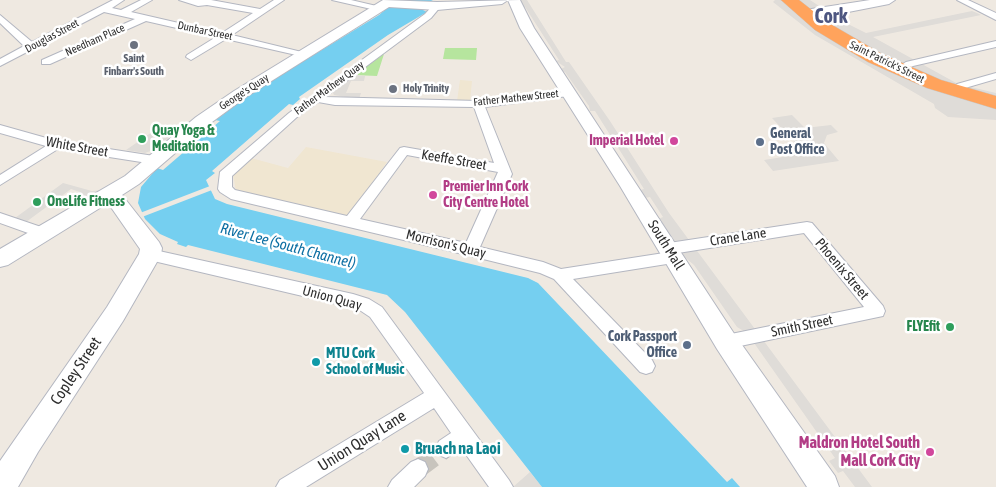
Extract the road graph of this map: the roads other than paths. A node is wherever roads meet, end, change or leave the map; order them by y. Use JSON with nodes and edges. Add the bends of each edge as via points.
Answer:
{"nodes":[{"id":1,"x":120,"y":0,"type":"edge"},
{"id":2,"x":148,"y":0,"type":"edge"},
{"id":3,"x":183,"y":0,"type":"edge"},
{"id":4,"x":280,"y":0,"type":"edge"},
{"id":5,"x":336,"y":0,"type":"edge"},
{"id":6,"x":789,"y":0,"type":"edge"},
{"id":7,"x":889,"y":0,"type":"edge"},
{"id":8,"x":961,"y":0,"type":"edge"},
{"id":9,"x":505,"y":1,"type":"edge"},
{"id":10,"x":388,"y":3,"type":"edge"},
{"id":11,"x":433,"y":6,"type":"junction"},
{"id":12,"x":104,"y":9,"type":"junction"},
{"id":13,"x":261,"y":12,"type":"junction"},
{"id":14,"x":123,"y":13,"type":"junction"},
{"id":15,"x":805,"y":14,"type":"junction"},
{"id":16,"x":996,"y":17,"type":"edge"},
{"id":17,"x":0,"y":18,"type":"edge"},
{"id":18,"x":145,"y":18,"type":"junction"},
{"id":19,"x":226,"y":35,"type":"junction"},
{"id":20,"x":996,"y":44,"type":"edge"},
{"id":21,"x":31,"y":47,"type":"junction"},
{"id":22,"x":305,"y":54,"type":"junction"},
{"id":23,"x":191,"y":57,"type":"dead end"},
{"id":24,"x":46,"y":62,"type":"dead end"},
{"id":25,"x":0,"y":63,"type":"edge"},
{"id":26,"x":899,"y":69,"type":"junction"},
{"id":27,"x":996,"y":76,"type":"edge"},
{"id":28,"x":957,"y":92,"type":"junction"},
{"id":29,"x":568,"y":93,"type":"junction"},
{"id":30,"x":315,"y":98,"type":"junction"},
{"id":31,"x":996,"y":103,"type":"edge"},
{"id":32,"x":478,"y":104,"type":"junction"},
{"id":33,"x":0,"y":129,"type":"edge"},
{"id":34,"x":56,"y":145,"type":"junction"},
{"id":35,"x":154,"y":160,"type":"junction"},
{"id":36,"x":504,"y":169,"type":"junction"},
{"id":37,"x":225,"y":175,"type":"joint"},
{"id":38,"x":0,"y":182,"type":"edge"},
{"id":39,"x":111,"y":194,"type":"junction"},
{"id":40,"x":0,"y":218,"type":"edge"},
{"id":41,"x":351,"y":221,"type":"junction"},
{"id":42,"x":807,"y":227,"type":"joint"},
{"id":43,"x":36,"y":231,"type":"junction"},
{"id":44,"x":471,"y":250,"type":"junction"},
{"id":45,"x":671,"y":253,"type":"junction"},
{"id":46,"x":150,"y":255,"type":"junction"},
{"id":47,"x":0,"y":259,"type":"edge"},
{"id":48,"x":560,"y":275,"type":"junction"},
{"id":49,"x":878,"y":310,"type":"joint"},
{"id":50,"x":726,"y":342,"type":"junction"},
{"id":51,"x":646,"y":366,"type":"dead end"},
{"id":52,"x":436,"y":396,"type":"junction"},
{"id":53,"x":465,"y":435,"type":"junction"},
{"id":54,"x":446,"y":448,"type":"tunnel mouth"},
{"id":55,"x":418,"y":469,"type":"tunnel mouth"},
{"id":56,"x":1,"y":487,"type":"edge"},
{"id":57,"x":287,"y":487,"type":"edge"},
{"id":58,"x":399,"y":487,"type":"edge"},
{"id":59,"x":502,"y":487,"type":"edge"},
{"id":60,"x":824,"y":487,"type":"edge"}],
"edges":[{"from":1,"to":12,"type":"street","name":"Douglas Street"},
{"from":2,"to":14,"type":"street"},
{"from":3,"to":13,"type":"street"},
{"from":4,"to":13,"type":"street"},
{"from":5,"to":10,"type":"street"},
{"from":6,"to":15,"type":"highway","name":"Saint Patrick's Street"},
{"from":7,"to":15,"type":"main road"},
{"from":8,"to":16,"type":"street"},
{"from":9,"to":11,"type":"main road"},
{"from":9,"to":29,"type":"main road","name":"South Mall"},
{"from":10,"to":11,"type":"main road"},
{"from":10,"to":22,"type":"main road","name":"George's Quay"},
{"from":11,"to":30,"type":"street","name":"Father Mathew Quay","via":[[428,16]]},
{"from":12,"to":14,"type":"street","name":"Dunbar Street"},
{"from":12,"to":21,"type":"street","name":"Douglas Street"},
{"from":13,"to":19,"type":"street"},
{"from":14,"to":18,"type":"street","name":"Dunbar Street"},
{"from":15,"to":26,"type":"highway","name":"Saint Patrick's Street","via":[[843,40]]},
{"from":17,"to":21,"type":"street"},
{"from":18,"to":19,"type":"street","name":"Dunbar Street"},
{"from":18,"to":24,"type":"street","name":"Needham Place"},
{"from":19,"to":22,"type":"street","name":"Dunbar Street"},
{"from":19,"to":23,"type":"street"},
{"from":20,"to":26,"type":"street"},
{"from":21,"to":25,"type":"street","name":"Douglas Street"},
{"from":22,"to":35,"type":"main road","name":"George's Quay","via":[[223,105]]},
{"from":26,"to":28,"type":"highway","name":"Saint Patrick's Street"},
{"from":27,"to":28,"type":"street","via":[[961,86]]},
{"from":28,"to":31,"type":"highway","name":"Saint Patrick's Street"},
{"from":29,"to":32,"type":"street","name":"Father Mathew Street"},
{"from":29,"to":45,"type":"main road","name":"South Mall"},
{"from":30,"to":32,"type":"street","name":"Father Mathew Street","via":[[335,102]]},
{"from":30,"to":37,"type":"street","name":"Father Mathew Quay"},
{"from":32,"to":36,"type":"street"},
{"from":33,"to":34,"type":"street","name":"White Street"},
{"from":34,"to":35,"type":"street","name":"White Street"},
{"from":34,"to":38,"type":"street"},
{"from":35,"to":39,"type":"main road","name":"George's Quay"},
{"from":36,"to":41,"type":"street","name":"Keeffe Street","via":[[404,151]]},
{"from":36,"to":44,"type":"street","via":[[505,174]]},
{"from":37,"to":41,"type":"street","name":"Morrison's Quay","via":[[225,189],[231,194]]},
{"from":39,"to":43,"type":"main road","name":"George's Quay"},
{"from":39,"to":46,"type":"main road","via":[[151,248]]},
{"from":40,"to":43,"type":"street"},
{"from":41,"to":44,"type":"street","name":"Morrison's Quay"},
{"from":42,"to":45,"type":"street","name":"Crane Lane"},
{"from":42,"to":49,"type":"street","name":"Phoenix Street"},
{"from":43,"to":47,"type":"main road","name":"George's Quay"},
{"from":44,"to":48,"type":"street","name":"Morrison's Quay"},
{"from":45,"to":48,"type":"street","name":"Crane Lane"},
{"from":45,"to":50,"type":"main road","name":"South Mall"},
{"from":46,"to":52,"type":"street","name":"Union Quay","via":[[363,304],[386,324]]},
{"from":46,"to":56,"type":"main road","name":"Copley Street"},
{"from":48,"to":51,"type":"street","name":"Morrison's Quay"},
{"from":49,"to":50,"type":"street","name":"Smith Street"},
{"from":50,"to":60,"type":"main road","name":"South Mall"},
{"from":52,"to":53,"type":"street","name":"Union Quay"},
{"from":52,"to":57,"type":"street","name":"Union Quay Lane"},
{"from":53,"to":54,"type":"street"},
{"from":53,"to":59,"type":"street","name":"Union Quay"},
{"from":55,"to":58,"type":"street"}]}
